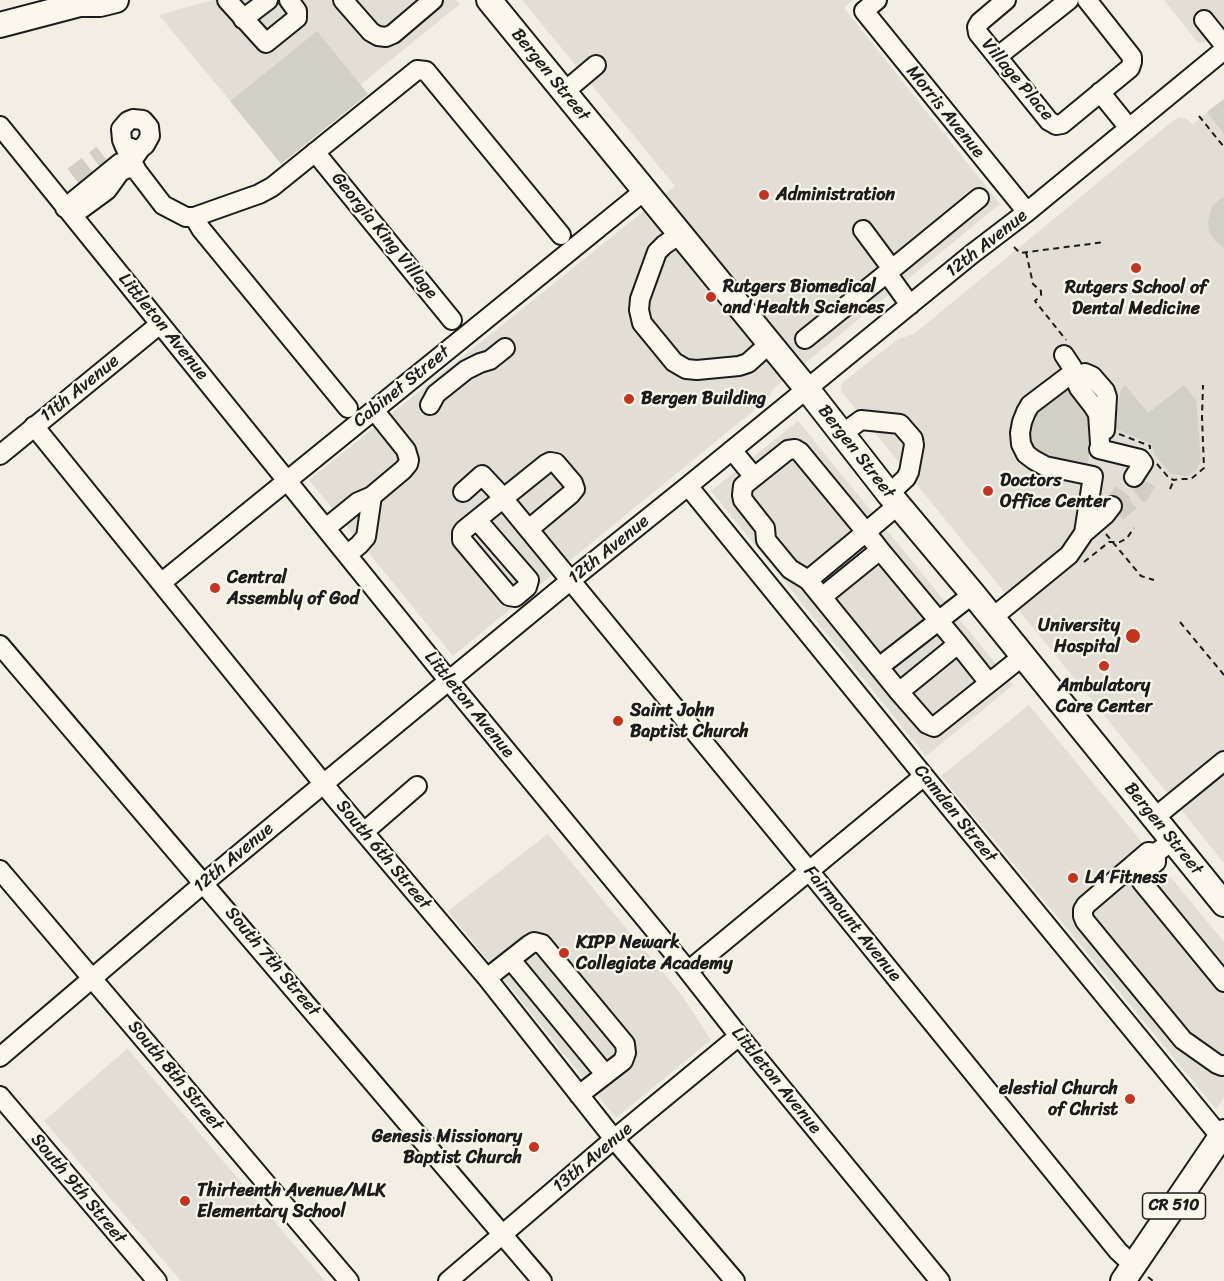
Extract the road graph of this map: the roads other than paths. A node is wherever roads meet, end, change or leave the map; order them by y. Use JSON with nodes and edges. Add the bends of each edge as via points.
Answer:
{"nodes":[{"id":1,"x":227,"y":0,"type":"edge"},
{"id":2,"x":268,"y":0,"type":"edge"},
{"id":3,"x":290,"y":0,"type":"edge"},
{"id":4,"x":344,"y":0,"type":"edge"},
{"id":5,"x":432,"y":0,"type":"edge"},
{"id":6,"x":489,"y":0,"type":"edge"},
{"id":7,"x":1006,"y":0,"type":"edge"},
{"id":8,"x":1069,"y":0,"type":"edge"},
{"id":9,"x":1087,"y":0,"type":"edge"},
{"id":10,"x":105,"y":1,"type":"edge"},
{"id":11,"x":870,"y":5,"type":"edge"},
{"id":12,"x":243,"y":19,"type":"junction"},
{"id":13,"x":1204,"y":20,"type":"dead end"},
{"id":14,"x":0,"y":25,"type":"edge"},
{"id":15,"x":0,"y":39,"type":"edge"},
{"id":16,"x":1224,"y":48,"type":"edge"},
{"id":17,"x":998,"y":57,"type":"junction"},
{"id":18,"x":596,"y":65,"type":"dead end"},
{"id":19,"x":564,"y":93,"type":"junction"},
{"id":20,"x":1096,"y":95,"type":"junction"},
{"id":21,"x":0,"y":126,"type":"edge"},
{"id":22,"x":1125,"y":131,"type":"junction"},
{"id":23,"x":315,"y":152,"type":"junction"},
{"id":24,"x":129,"y":158,"type":"junction"},
{"id":25,"x":644,"y":191,"type":"junction"},
{"id":26,"x":979,"y":198,"type":"dead end"},
{"id":27,"x":69,"y":212,"type":"junction"},
{"id":28,"x":1027,"y":212,"type":"junction"},
{"id":29,"x":194,"y":217,"type":"junction"},
{"id":30,"x":863,"y":230,"type":"dead end"},
{"id":31,"x":680,"y":234,"type":"junction"},
{"id":32,"x":561,"y":235,"type":"dead end"},
{"id":33,"x":889,"y":271,"type":"junction"},
{"id":34,"x":910,"y":305,"type":"junction"},
{"id":35,"x":452,"y":320,"type":"dead end"},
{"id":36,"x":160,"y":324,"type":"junction"},
{"id":37,"x":805,"y":339,"type":"dead end"},
{"id":38,"x":769,"y":344,"type":"junction"},
{"id":39,"x":505,"y":348,"type":"dead end"},
{"id":40,"x":1064,"y":354,"type":"road end"},
{"id":41,"x":1070,"y":376,"type":"junction"},
{"id":42,"x":807,"y":389,"type":"junction"},
{"id":43,"x":430,"y":405,"type":"dead end"},
{"id":44,"x":348,"y":408,"type":"dead end"},
{"id":45,"x":374,"y":410,"type":"junction"},
{"id":46,"x":34,"y":426,"type":"junction"},
{"id":47,"x":842,"y":434,"type":"junction"},
{"id":48,"x":732,"y":450,"type":"junction"},
{"id":49,"x":0,"y":455,"type":"edge"},
{"id":50,"x":1141,"y":474,"type":"dead end"},
{"id":51,"x":754,"y":477,"type":"junction"},
{"id":52,"x":287,"y":481,"type":"junction"},
{"id":53,"x":688,"y":486,"type":"junction"},
{"id":54,"x":500,"y":495,"type":"junction"},
{"id":55,"x":372,"y":496,"type":"junction"},
{"id":56,"x":893,"y":499,"type":"junction"},
{"id":57,"x":1109,"y":516,"type":"tunnel mouth"},
{"id":58,"x":477,"y":520,"type":"dead end"},
{"id":59,"x":326,"y":528,"type":"junction"},
{"id":60,"x":529,"y":529,"type":"junction"},
{"id":61,"x":866,"y":532,"type":"junction"},
{"id":62,"x":1084,"y":533,"type":"junction"},
{"id":63,"x":880,"y":550,"type":"junction"},
{"id":64,"x":348,"y":554,"type":"junction"},
{"id":65,"x":571,"y":580,"type":"junction"},
{"id":66,"x":808,"y":580,"type":"junction"},
{"id":67,"x":161,"y":583,"type":"junction"},
{"id":68,"x":973,"y":594,"type":"junction"},
{"id":69,"x":822,"y":597,"type":"junction"},
{"id":70,"x":992,"y":618,"type":"junction"},
{"id":71,"x":938,"y":620,"type":"junction"},
{"id":72,"x":958,"y":644,"type":"junction"},
{"id":73,"x":0,"y":645,"type":"edge"},
{"id":74,"x":1023,"y":656,"type":"junction"},
{"id":75,"x":879,"y":667,"type":"junction"},
{"id":76,"x":449,"y":681,"type":"junction"},
{"id":77,"x":990,"y":682,"type":"junction"},
{"id":78,"x":899,"y":692,"type":"junction"},
{"id":79,"x":1224,"y":761,"type":"edge"},
{"id":80,"x":924,"y":777,"type":"junction"},
{"id":81,"x":324,"y":783,"type":"junction"},
{"id":82,"x":417,"y":786,"type":"dead end"},
{"id":83,"x":1154,"y":818,"type":"junction"},
{"id":84,"x":364,"y":832,"type":"junction"},
{"id":85,"x":1164,"y":847,"type":"junction"},
{"id":86,"x":0,"y":870,"type":"edge"},
{"id":87,"x":810,"y":872,"type":"junction"},
{"id":88,"x":204,"y":883,"type":"junction"},
{"id":89,"x":1224,"y":904,"type":"edge"},
{"id":90,"x":514,"y":957,"type":"junction"},
{"id":91,"x":688,"y":971,"type":"junction"},
{"id":92,"x":487,"y":978,"type":"junction"},
{"id":93,"x":92,"y":979,"type":"junction"},
{"id":94,"x":1224,"y":982,"type":"edge"},
{"id":95,"x":739,"y":1036,"type":"junction"},
{"id":96,"x":0,"y":1057,"type":"edge"},
{"id":97,"x":1224,"y":1065,"type":"edge"},
{"id":98,"x":608,"y":1072,"type":"junction"},
{"id":99,"x":579,"y":1095,"type":"junction"},
{"id":100,"x":0,"y":1096,"type":"edge"},
{"id":101,"x":1223,"y":1137,"type":"edge"},
{"id":102,"x":614,"y":1139,"type":"junction"},
{"id":103,"x":502,"y":1234,"type":"junction"},
{"id":104,"x":1131,"y":1275,"type":"edge"},
{"id":105,"x":157,"y":1281,"type":"edge"},
{"id":106,"x":349,"y":1281,"type":"edge"},
{"id":107,"x":448,"y":1281,"type":"edge"},
{"id":108,"x":542,"y":1281,"type":"edge"},
{"id":109,"x":735,"y":1281,"type":"edge"},
{"id":110,"x":940,"y":1281,"type":"edge"}],
"edges":[{"from":1,"to":12,"type":"street"},
{"from":2,"to":12,"type":"street"},
{"from":3,"to":12,"type":"street","via":[[297,18],[266,43]]},
{"from":4,"to":5,"type":"street","via":[[371,32],[386,37]]},
{"from":6,"to":19,"type":"main road","name":"Bergen Street"},
{"from":7,"to":17,"type":"street","name":"Village Place","via":[[977,27]]},
{"from":8,"to":17,"type":"street"},
{"from":9,"to":20,"type":"street","name":"Village Place","via":[[1132,57],[1130,68]]},
{"from":10,"to":14,"type":"main road"},
{"from":10,"to":15,"type":"main road","via":[[84,17]]},
{"from":11,"to":28,"type":"street","name":"Morris Avenue"},
{"from":13,"to":16,"type":"street"},
{"from":16,"to":22,"type":"street","name":"12th Avenue"},
{"from":17,"to":20,"type":"street","name":"Village Place","via":[[1053,125],[1062,124]]},
{"from":18,"to":19,"type":"street"},
{"from":19,"to":25,"type":"main road","name":"Bergen Street"},
{"from":20,"to":22,"type":"street"},
{"from":21,"to":27,"type":"street","name":"Littleton Avenue"},
{"from":22,"to":28,"type":"street","name":"12th Avenue"},
{"from":23,"to":29,"type":"street","via":[[265,191]]},
{"from":23,"to":32,"type":"street","via":[[417,70],[426,71]]},
{"from":23,"to":35,"type":"street","name":"Georgia King Village"},
{"from":24,"to":24,"type":"street","via":[[150,136],[149,127],[135,121],[121,129]]},
{"from":24,"to":27,"type":"street"},
{"from":24,"to":29,"type":"street","via":[[163,206]]},
{"from":25,"to":31,"type":"main road","name":"Bergen Street"},
{"from":25,"to":45,"type":"street","name":"Cabinet Street"},
{"from":26,"to":33,"type":"street"},
{"from":27,"to":36,"type":"street","name":"Littleton Avenue"},
{"from":28,"to":34,"type":"street","name":"12th Avenue"},
{"from":29,"to":44,"type":"street"},
{"from":30,"to":33,"type":"street"},
{"from":31,"to":38,"type":"main road","name":"Bergen Street"},
{"from":31,"to":38,"type":"street","via":[[657,252],[640,298],[642,323],[674,362],[686,369],[739,366]]},
{"from":33,"to":34,"type":"street"},
{"from":33,"to":37,"type":"street"},
{"from":34,"to":42,"type":"street","name":"12th Avenue"},
{"from":36,"to":46,"type":"street","name":"11th Avenue"},
{"from":36,"to":52,"type":"street","name":"Littleton Avenue"},
{"from":38,"to":42,"type":"main road","name":"Bergen Street"},
{"from":39,"to":43,"type":"street","via":[[490,360],[466,370],[436,394]]},
{"from":40,"to":41,"type":"street","via":[[1072,367]]},
{"from":41,"to":50,"type":"street","via":[[1098,414],[1104,441],[1140,459]]},
{"from":41,"to":62,"type":"street","via":[[1030,405],[1020,433],[1026,454],[1034,460],[1093,476]]},
{"from":42,"to":47,"type":"main road","name":"Bergen Street"},
{"from":42,"to":48,"type":"street","name":"12th Avenue"},
{"from":45,"to":52,"type":"street","name":"Cabinet Street"},
{"from":45,"to":55,"type":"street","via":[[406,450],[409,460]]},
{"from":46,"to":49,"type":"street","name":"11th Avenue"},
{"from":46,"to":67,"type":"street","name":"South 6th Street"},
{"from":47,"to":56,"type":"main road","name":"Bergen Street"},
{"from":47,"to":56,"type":"street","via":[[861,420],[900,424],[913,439],[909,472]]},
{"from":48,"to":51,"type":"street"},
{"from":48,"to":53,"type":"street","name":"12th Avenue"},
{"from":51,"to":61,"type":"street","via":[[788,450],[798,450]]},
{"from":51,"to":66,"type":"street","via":[[743,486],[743,500],[765,528],[766,540],[790,569]]},
{"from":52,"to":59,"type":"street","name":"Littleton Avenue"},
{"from":52,"to":67,"type":"street","name":"Cabinet Street"},
{"from":53,"to":65,"type":"street","name":"12th Avenue"},
{"from":53,"to":80,"type":"street","name":"Camden Street"},
{"from":54,"to":54,"type":"street","name":"Fairmount Avenue","via":[[463,492],[482,475]]},
{"from":54,"to":58,"type":"street"},
{"from":54,"to":60,"type":"street","name":"Fairmount Avenue"},
{"from":54,"to":60,"type":"street","via":[[546,464],[557,464],[574,489]]},
{"from":55,"to":59,"type":"street","via":[[358,502]]},
{"from":55,"to":64,"type":"street","via":[[366,537]]},
{"from":56,"to":61,"type":"street"},
{"from":56,"to":68,"type":"main road","name":"Bergen Street"},
{"from":57,"to":62,"type":"street"},
{"from":59,"to":64,"type":"street","name":"Littleton Avenue"},
{"from":60,"to":65,"type":"street","name":"Fairmount Avenue"},
{"from":61,"to":63,"type":"street"},
{"from":61,"to":66,"type":"street"},
{"from":62,"to":70,"type":"street","via":[[1069,555]]},
{"from":63,"to":69,"type":"street"},
{"from":63,"to":71,"type":"street"},
{"from":64,"to":76,"type":"street","name":"Littleton Avenue"},
{"from":65,"to":76,"type":"street","name":"12th Avenue"},
{"from":65,"to":87,"type":"street","name":"Fairmount Avenue"},
{"from":66,"to":69,"type":"street"},
{"from":67,"to":81,"type":"street","name":"South 6th Street"},
{"from":68,"to":70,"type":"main road","name":"Bergen Street"},
{"from":68,"to":71,"type":"street"},
{"from":69,"to":75,"type":"street"},
{"from":70,"to":74,"type":"main road","name":"Bergen Street"},
{"from":71,"to":72,"type":"street"},
{"from":71,"to":75,"type":"street"},
{"from":72,"to":77,"type":"street"},
{"from":72,"to":78,"type":"street"},
{"from":73,"to":88,"type":"street","name":"South 7th Street"},
{"from":74,"to":77,"type":"street"},
{"from":74,"to":83,"type":"main road","name":"Bergen Street"},
{"from":75,"to":78,"type":"street"},
{"from":76,"to":81,"type":"street","name":"12th Avenue"},
{"from":76,"to":91,"type":"street","name":"Littleton Avenue"},
{"from":77,"to":78,"type":"street","via":[[934,727]]},
{"from":79,"to":83,"type":"street"},
{"from":80,"to":87,"type":"street"},
{"from":80,"to":101,"type":"street","name":"Camden Street"},
{"from":81,"to":84,"type":"street","name":"South 6th Street"},
{"from":81,"to":88,"type":"street","name":"12th Avenue"},
{"from":82,"to":84,"type":"street"},
{"from":83,"to":85,"type":"main road","name":"Bergen Street"},
{"from":84,"to":92,"type":"street","name":"South 6th Street"},
{"from":85,"to":89,"type":"main road","name":"Bergen Street"},
{"from":85,"to":94,"type":"street","via":[[1156,862],[1142,874],[1142,882]]},
{"from":85,"to":97,"type":"street","via":[[1139,859],[1086,905],[1083,916],[1184,1040]]},
{"from":86,"to":93,"type":"street","name":"South 8th Street"},
{"from":87,"to":91,"type":"street"},
{"from":87,"to":104,"type":"street","name":"Fairmount Avenue","via":[[1118,1251]]},
{"from":88,"to":93,"type":"street","name":"12th Avenue"},
{"from":88,"to":103,"type":"street","name":"South 7th Street"},
{"from":90,"to":92,"type":"street"},
{"from":90,"to":98,"type":"street"},
{"from":90,"to":98,"type":"street","via":[[538,942],[554,957],[625,1044],[622,1061]]},
{"from":91,"to":95,"type":"street","name":"Littleton Avenue"},
{"from":92,"to":99,"type":"street","name":"South 6th Street"},
{"from":93,"to":96,"type":"street","name":"12th Avenue"},
{"from":93,"to":106,"type":"street","name":"South 8th Street"},
{"from":95,"to":102,"type":"street","name":"13th Avenue"},
{"from":95,"to":110,"type":"street","name":"Littleton Avenue"},
{"from":98,"to":99,"type":"street"},
{"from":99,"to":102,"type":"street","name":"South 6th Street"},
{"from":100,"to":105,"type":"street","name":"South 9th Street"},
{"from":101,"to":104,"type":"main road","number":"CR 510"},
{"from":102,"to":103,"type":"street","name":"13th Avenue"},
{"from":102,"to":109,"type":"street","name":"South 6th Street"},
{"from":103,"to":107,"type":"street","name":"13th Avenue"},
{"from":103,"to":108,"type":"street","name":"South 7th Street"}]}
